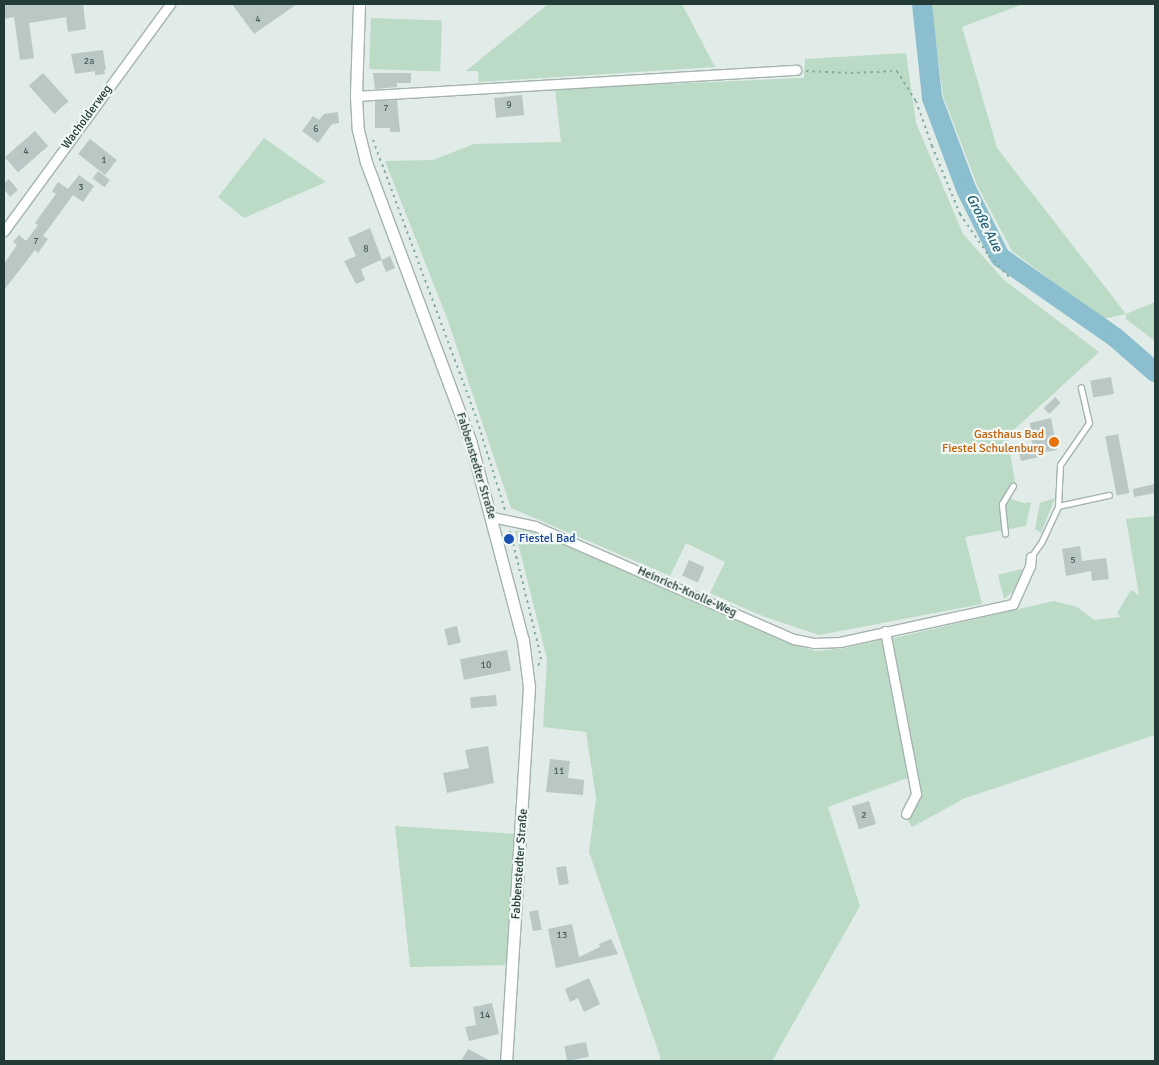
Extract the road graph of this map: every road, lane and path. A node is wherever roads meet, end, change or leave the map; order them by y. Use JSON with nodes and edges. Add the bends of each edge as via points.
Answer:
{"nodes":[{"id":1,"x":170,"y":4,"type":"edge"},
{"id":2,"x":359,"y":4,"type":"edge"},
{"id":3,"x":796,"y":70,"type":"joint"},
{"id":4,"x":356,"y":96,"type":"junction"},
{"id":5,"x":371,"y":136,"type":"dead end"},
{"id":6,"x":4,"y":231,"type":"edge"},
{"id":7,"x":1010,"y":278,"type":"dead end"},
{"id":8,"x":1081,"y":388,"type":"dead end"},
{"id":9,"x":1013,"y":486,"type":"dead end"},
{"id":10,"x":1109,"y":495,"type":"dead end"},
{"id":11,"x":1058,"y":506,"type":"junction"},
{"id":12,"x":492,"y":517,"type":"junction"},
{"id":13,"x":508,"y":520,"type":"junction"},
{"id":14,"x":1005,"y":534,"type":"dead end"},
{"id":15,"x":1031,"y":557,"type":"joint"},
{"id":16,"x":885,"y":631,"type":"junction"},
{"id":17,"x":537,"y":672,"type":"dead end"},
{"id":18,"x":906,"y":814,"type":"dead end"},
{"id":19,"x":506,"y":1061,"type":"edge"}],
"edges":[{"from":1,"to":6,"type":"street","name":"Wacholderweg"},
{"from":2,"to":4,"type":"street","name":"Fabbenstedter Straße"},
{"from":3,"to":4,"type":"street"},
{"from":3,"to":7,"type":"path","via":[[897,71],[916,101],[960,214],[989,256]]},
{"from":4,"to":12,"type":"street","name":"Fabbenstedter Straße","via":[[358,130],[366,162],[470,440]]},
{"from":5,"to":13,"type":"path","via":[[475,414]]},
{"from":8,"to":11,"type":"lane","via":[[1089,423],[1060,465]]},
{"from":9,"to":14,"type":"lane","via":[[1002,504]]},
{"from":10,"to":11,"type":"lane"},
{"from":11,"to":15,"type":"lane"},
{"from":12,"to":13,"type":"street","name":"Heinrich-Knolle-Weg"},
{"from":12,"to":19,"type":"street","name":"Fabbenstedter Straße","via":[[523,640],[529,687]]},
{"from":13,"to":16,"type":"street","name":"Heinrich-Knolle-Weg","via":[[535,526],[794,639],[814,643],[840,642]]},
{"from":13,"to":17,"type":"path","via":[[541,657]]},
{"from":15,"to":16,"type":"street","name":"Heinrich-Knolle-Weg","via":[[1013,604]]},
{"from":16,"to":18,"type":"street","via":[[916,794]]}]}
